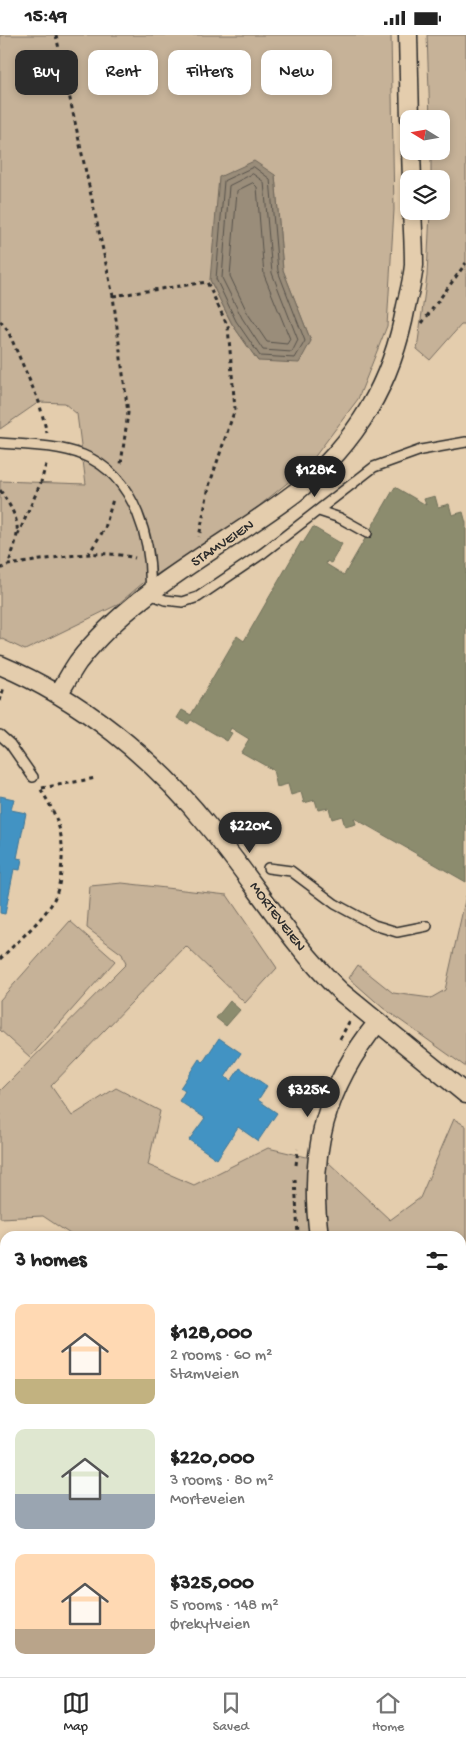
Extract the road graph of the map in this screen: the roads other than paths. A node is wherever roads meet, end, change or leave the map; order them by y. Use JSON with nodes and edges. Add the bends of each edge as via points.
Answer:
{"nodes":[{"id":1,"x":408,"y":35,"type":"edge"},
{"id":2,"x":410,"y":110,"type":"edge"},
{"id":3,"x":412,"y":220,"type":"edge"},
{"id":4,"x":466,"y":442,"type":"edge"},
{"id":5,"x":0,"y":443,"type":"edge"},
{"id":6,"x":319,"y":511,"type":"junction"},
{"id":7,"x":367,"y":533,"type":"dead end"},
{"id":8,"x":150,"y":594,"type":"junction"},
{"id":9,"x":0,"y":665,"type":"edge"},
{"id":10,"x":58,"y":694,"type":"junction"},
{"id":11,"x":0,"y":735,"type":"edge"},
{"id":12,"x":33,"y":777,"type":"road end"},
{"id":13,"x":268,"y":868,"type":"dead end"},
{"id":14,"x":427,"y":926,"type":"dead end"},
{"id":15,"x":378,"y":1022,"type":"junction"},
{"id":16,"x":466,"y":1094,"type":"edge"},
{"id":17,"x":319,"y":1231,"type":"edge"}],
"edges":[{"from":1,"to":2,"type":"street"},
{"from":3,"to":8,"type":"street","name":"STAMVEIEN","via":[[414,267],[400,336],[391,366],[371,407],[343,446],[314,477],[276,508]]},
{"from":4,"to":6,"type":"lane","via":[[421,450],[374,467]]},
{"from":5,"to":8,"type":"lane","via":[[84,455],[107,468],[119,480],[139,517],[151,563]]},
{"from":6,"to":7,"type":"lane"},
{"from":6,"to":8,"type":"lane","via":[[198,597],[183,602]]},
{"from":8,"to":10,"type":"street","name":"STAMVEIEN","via":[[92,645]]},
{"from":9,"to":10,"type":"street","name":"MORTEVEIEN"},
{"from":10,"to":15,"type":"street","name":"MORTEVEIEN","via":[[120,739],[176,789],[308,958]]},
{"from":11,"to":12,"type":"lane"},
{"from":13,"to":14,"type":"lane","via":[[291,871],[335,905],[374,925],[397,932]]},
{"from":15,"to":16,"type":"street","name":"MORTEVEIEN"},
{"from":15,"to":17,"type":"street","via":[[347,1067],[323,1127],[315,1189]]}]}
